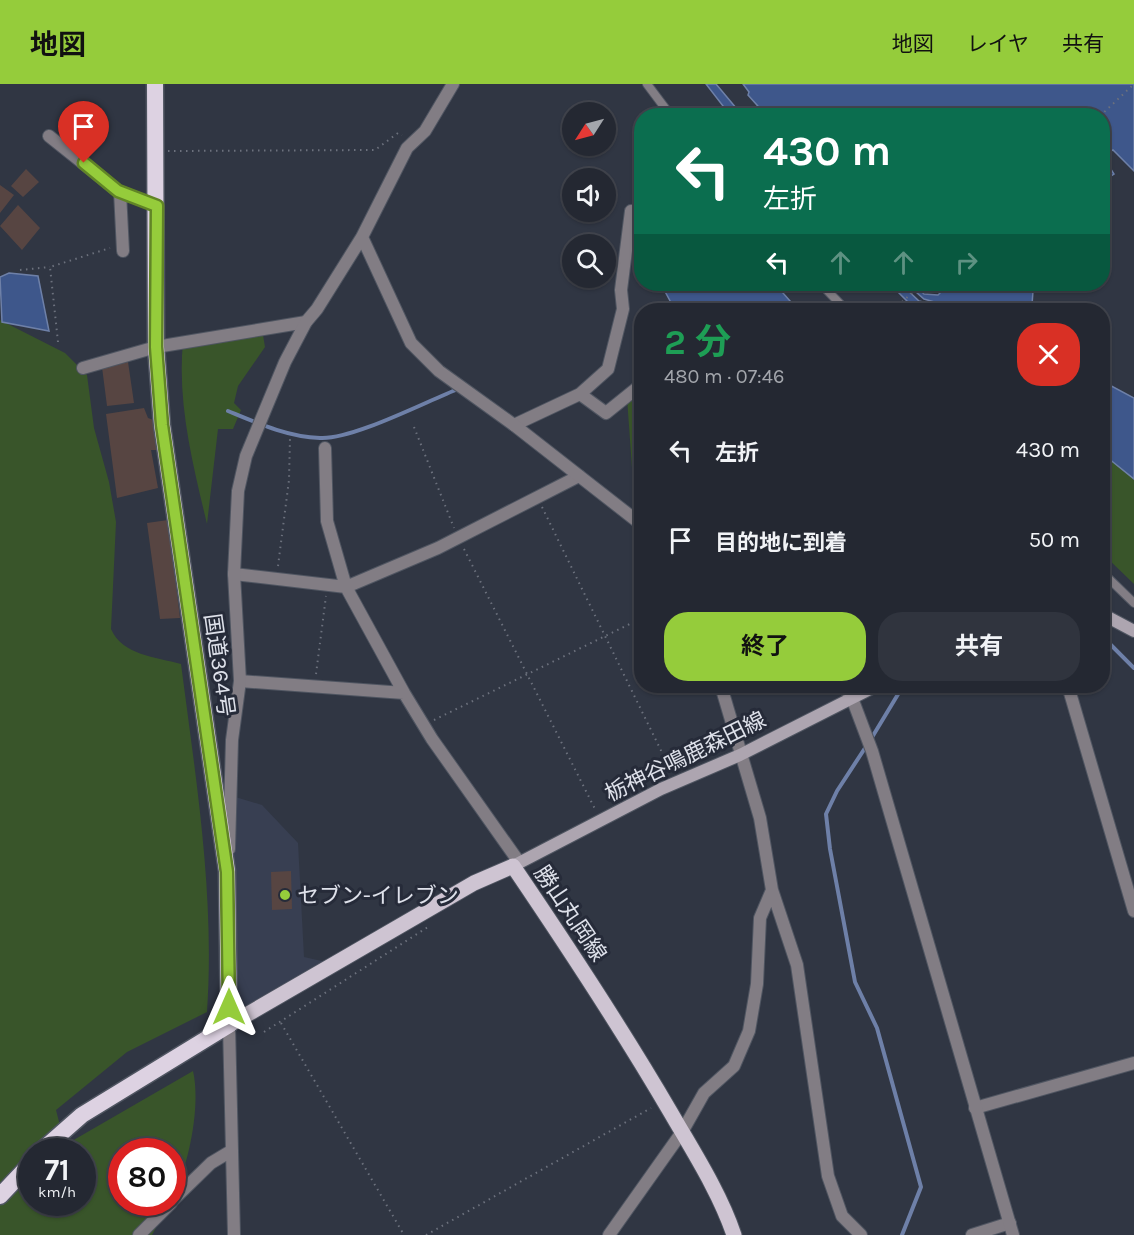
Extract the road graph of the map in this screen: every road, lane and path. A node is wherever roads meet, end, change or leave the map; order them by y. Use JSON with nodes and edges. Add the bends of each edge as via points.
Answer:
{"nodes":[{"id":1,"x":155,"y":84,"type":"edge"},
{"id":2,"x":453,"y":84,"type":"edge"},
{"id":3,"x":647,"y":84,"type":"edge"},
{"id":4,"x":1134,"y":84,"type":"edge"},
{"id":5,"x":665,"y":108,"type":"edge"},
{"id":6,"x":1108,"y":108,"type":"edge"},
{"id":7,"x":49,"y":136,"type":"dead end"},
{"id":8,"x":414,"y":141,"type":"junction"},
{"id":9,"x":156,"y":151,"type":"junction"},
{"id":10,"x":120,"y":192,"type":"junction"},
{"id":11,"x":157,"y":206,"type":"junction"},
{"id":12,"x":631,"y":211,"type":"dead end"},
{"id":13,"x":362,"y":237,"type":"junction"},
{"id":14,"x":123,"y":248,"type":"joint"},
{"id":15,"x":50,"y":267,"type":"junction"},
{"id":16,"x":20,"y":270,"type":"dead end"},
{"id":17,"x":828,"y":291,"type":"edge"},
{"id":18,"x":914,"y":291,"type":"edge"},
{"id":19,"x":839,"y":303,"type":"edge"},
{"id":20,"x":901,"y":303,"type":"edge"},
{"id":21,"x":306,"y":322,"type":"junction"},
{"id":22,"x":58,"y":342,"type":"dead end"},
{"id":23,"x":156,"y":347,"type":"junction"},
{"id":24,"x":82,"y":368,"type":"dead end"},
{"id":25,"x":634,"y":390,"type":"edge"},
{"id":26,"x":580,"y":394,"type":"junction"},
{"id":27,"x":514,"y":425,"type":"junction"},
{"id":28,"x":414,"y":427,"type":"dead end"},
{"id":29,"x":290,"y":438,"type":"dead end"},
{"id":30,"x":325,"y":448,"type":"dead end"},
{"id":31,"x":579,"y":476,"type":"junction"},
{"id":32,"x":538,"y":498,"type":"junction"},
{"id":33,"x":634,"y":519,"type":"edge"},
{"id":34,"x":458,"y":539,"type":"junction"},
{"id":35,"x":234,"y":574,"type":"junction"},
{"id":36,"x":277,"y":578,"type":"junction"},
{"id":37,"x":1110,"y":580,"type":"edge"},
{"id":38,"x":327,"y":585,"type":"junction"},
{"id":39,"x":346,"y":587,"type":"junction"},
{"id":40,"x":1134,"y":603,"type":"edge"},
{"id":41,"x":1110,"y":618,"type":"edge"},
{"id":42,"x":634,"y":622,"type":"edge"},
{"id":43,"x":1134,"y":631,"type":"edge"},
{"id":44,"x":240,"y":681,"type":"junction"},
{"id":45,"x":315,"y":686,"type":"junction"},
{"id":46,"x":404,"y":693,"type":"junction"},
{"id":47,"x":723,"y":693,"type":"edge"},
{"id":48,"x":848,"y":693,"type":"edge"},
{"id":49,"x":862,"y":693,"type":"edge"},
{"id":50,"x":1070,"y":693,"type":"edge"},
{"id":51,"x":852,"y":698,"type":"junction"},
{"id":52,"x":423,"y":725,"type":"junction"},
{"id":53,"x":740,"y":755,"type":"junction"},
{"id":54,"x":676,"y":782,"type":"junction"},
{"id":55,"x":600,"y":821,"type":"junction"},
{"id":56,"x":516,"y":864,"type":"junction"},
{"id":57,"x":227,"y":872,"type":"junction"},
{"id":58,"x":772,"y":890,"type":"junction"},
{"id":59,"x":1134,"y":911,"type":"edge"},
{"id":60,"x":430,"y":925,"type":"dead end"},
{"id":61,"x":281,"y":1023,"type":"junction"},
{"id":62,"x":229,"y":1025,"type":"junction"},
{"id":63,"x":264,"y":1032,"type":"dead end"},
{"id":64,"x":1134,"y":1063,"type":"edge"},
{"id":65,"x":663,"y":1101,"type":"junction"},
{"id":66,"x":975,"y":1108,"type":"junction"},
{"id":67,"x":682,"y":1132,"type":"junction"},
{"id":68,"x":56,"y":1138,"type":"edge"},
{"id":69,"x":231,"y":1151,"type":"junction"},
{"id":70,"x":18,"y":1177,"type":"edge"},
{"id":71,"x":186,"y":1188,"type":"edge"},
{"id":72,"x":0,"y":1196,"type":"edge"},
{"id":73,"x":158,"y":1216,"type":"edge"},
{"id":74,"x":1011,"y":1229,"type":"edge"},
{"id":75,"x":139,"y":1235,"type":"edge"},
{"id":76,"x":234,"y":1235,"type":"edge"},
{"id":77,"x":404,"y":1235,"type":"edge"},
{"id":78,"x":426,"y":1235,"type":"edge"},
{"id":79,"x":609,"y":1235,"type":"edge"},
{"id":80,"x":734,"y":1235,"type":"edge"},
{"id":81,"x":861,"y":1235,"type":"edge"},
{"id":82,"x":972,"y":1235,"type":"edge"}],
"edges":[{"from":1,"to":9,"type":"highway","name":"国道364号"},
{"from":2,"to":8,"type":"street"},
{"from":3,"to":5,"type":"lane"},
{"from":4,"to":6,"type":"path"},
{"from":7,"to":10,"type":"street"},
{"from":8,"to":9,"type":"path","via":[[398,133],[375,150]]},
{"from":8,"to":13,"type":"street"},
{"from":9,"to":11,"type":"highway","name":"国道364号"},
{"from":10,"to":11,"type":"street"},
{"from":10,"to":14,"type":"street"},
{"from":11,"to":23,"type":"highway","name":"国道364号"},
{"from":12,"to":26,"type":"street","via":[[622,309],[608,369]]},
{"from":13,"to":21,"type":"street"},
{"from":13,"to":27,"type":"street","via":[[411,343],[439,371]]},
{"from":14,"to":15,"type":"path"},
{"from":15,"to":16,"type":"path"},
{"from":15,"to":22,"type":"path"},
{"from":17,"to":19,"type":"lane"},
{"from":18,"to":20,"type":"path"},
{"from":21,"to":23,"type":"street"},
{"from":21,"to":35,"type":"street","via":[[246,456],[238,491]]},
{"from":23,"to":24,"type":"street"},
{"from":23,"to":57,"type":"highway","name":"国道364号","via":[[162,425]]},
{"from":25,"to":26,"type":"street","via":[[606,413]]},
{"from":26,"to":27,"type":"street"},
{"from":27,"to":31,"type":"street"},
{"from":28,"to":34,"type":"path"},
{"from":29,"to":36,"type":"path"},
{"from":30,"to":39,"type":"street","via":[[327,522]]},
{"from":31,"to":32,"type":"street"},
{"from":31,"to":33,"type":"street"},
{"from":32,"to":34,"type":"street"},
{"from":32,"to":54,"type":"path"},
{"from":34,"to":39,"type":"street"},
{"from":34,"to":55,"type":"path"},
{"from":35,"to":36,"type":"street"},
{"from":35,"to":44,"type":"street"},
{"from":36,"to":38,"type":"street"},
{"from":37,"to":40,"type":"lane"},
{"from":38,"to":39,"type":"street"},
{"from":38,"to":45,"type":"path"},
{"from":39,"to":46,"type":"street"},
{"from":41,"to":43,"type":"main road"},
{"from":42,"to":52,"type":"path"},
{"from":44,"to":45,"type":"street"},
{"from":44,"to":57,"type":"street","via":[[232,740]]},
{"from":45,"to":46,"type":"street"},
{"from":46,"to":52,"type":"street"},
{"from":47,"to":53,"type":"street"},
{"from":48,"to":51,"type":"street"},
{"from":49,"to":51,"type":"main road","name":"栃神谷鳴鹿森田線"},
{"from":50,"to":59,"type":"street"},
{"from":51,"to":53,"type":"main road","name":"栃神谷鳴鹿森田線"},
{"from":51,"to":66,"type":"street","via":[[872,751]]},
{"from":52,"to":56,"type":"street"},
{"from":53,"to":54,"type":"main road","name":"栃神谷鳴鹿森田線"},
{"from":53,"to":58,"type":"street","via":[[760,818]]},
{"from":54,"to":55,"type":"main road","name":"栃神谷鳴鹿森田線"},
{"from":55,"to":56,"type":"main road","name":"栃神谷鳴鹿森田線"},
{"from":56,"to":62,"type":"main road","name":"勝山丸岡線","via":[[474,883]]},
{"from":56,"to":65,"type":"main road","name":"勝山丸岡線"},
{"from":57,"to":62,"type":"highway","name":"国道364号"},
{"from":58,"to":67,"type":"street","via":[[760,918],[757,984],[749,1031],[734,1066],[704,1093]]},
{"from":58,"to":81,"type":"street","via":[[797,965],[828,1176],[842,1216]]},
{"from":60,"to":61,"type":"path"},
{"from":61,"to":63,"type":"path"},
{"from":61,"to":77,"type":"path"},
{"from":62,"to":68,"type":"highway","via":[[82,1115]]},
{"from":62,"to":69,"type":"street"},
{"from":64,"to":66,"type":"street"},
{"from":65,"to":67,"type":"main road","name":"勝山丸岡線"},
{"from":65,"to":78,"type":"path"},
{"from":66,"to":74,"type":"street"},
{"from":67,"to":79,"type":"street"},
{"from":67,"to":80,"type":"main road","name":"勝山丸岡線"},
{"from":69,"to":71,"type":"street","via":[[211,1163]]},
{"from":69,"to":76,"type":"street"},
{"from":70,"to":72,"type":"highway"},
{"from":73,"to":75,"type":"street"},
{"from":74,"to":82,"type":"street"}]}
